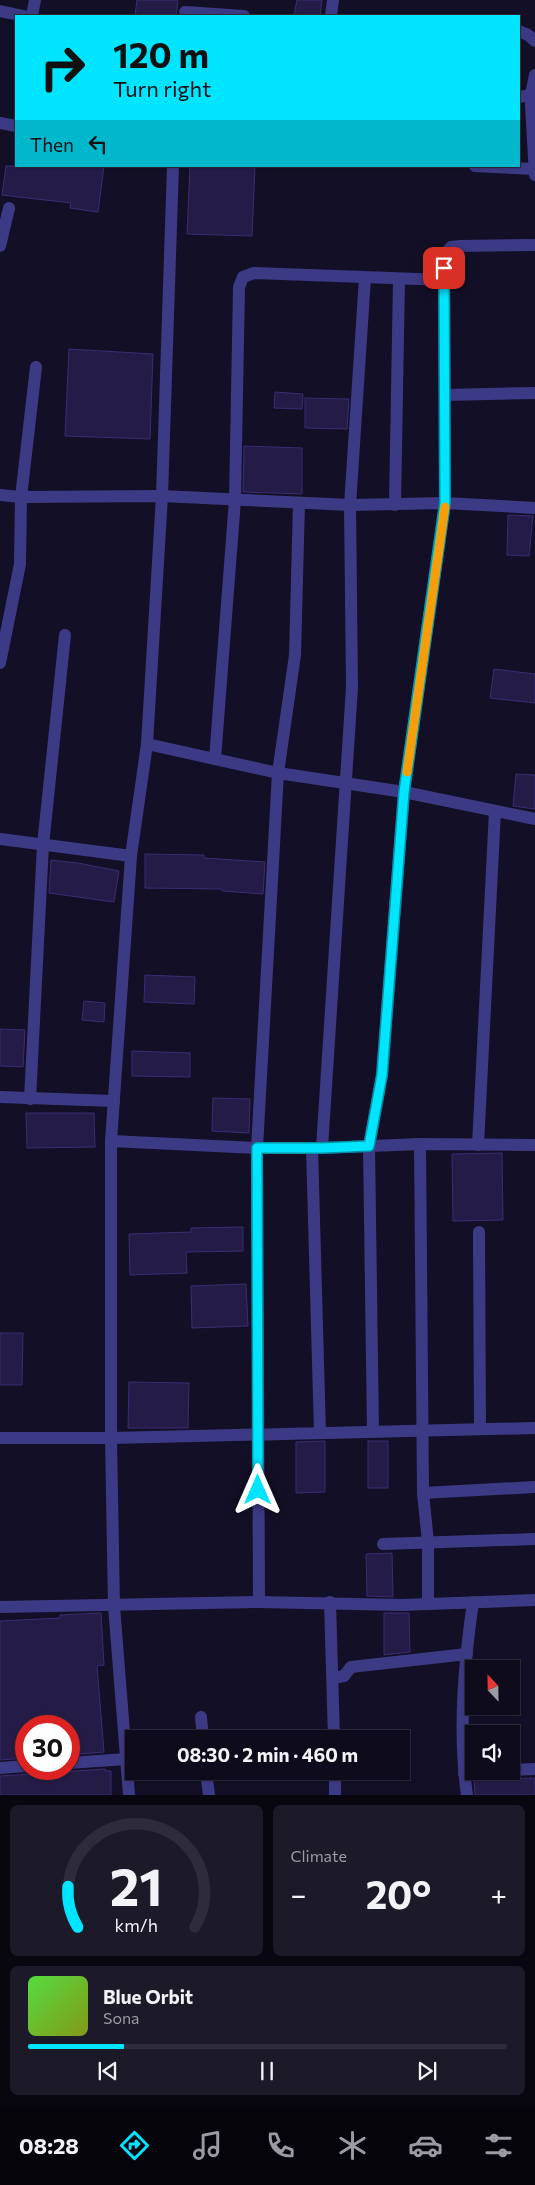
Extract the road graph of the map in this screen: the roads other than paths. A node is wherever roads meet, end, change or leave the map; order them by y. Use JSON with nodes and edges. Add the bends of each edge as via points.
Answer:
{"nodes":[{"id":1,"x":35,"y":0,"type":"edge"},
{"id":2,"x":332,"y":0,"type":"edge"},
{"id":3,"x":185,"y":9,"type":"edge"},
{"id":4,"x":0,"y":11,"type":"edge"},
{"id":5,"x":19,"y":15,"type":"edge"},
{"id":6,"x":32,"y":15,"type":"edge"},
{"id":7,"x":236,"y":15,"type":"edge"},
{"id":8,"x":331,"y":15,"type":"edge"},
{"id":9,"x":520,"y":31,"type":"edge"},
{"id":10,"x":535,"y":41,"type":"edge"},
{"id":11,"x":535,"y":75,"type":"edge"},
{"id":12,"x":529,"y":100,"type":"edge"},
{"id":13,"x":0,"y":123,"type":"edge"},
{"id":14,"x":15,"y":126,"type":"edge"},
{"id":15,"x":173,"y":167,"type":"edge"},
{"id":16,"x":495,"y":167,"type":"edge"},
{"id":17,"x":535,"y":169,"type":"edge"},
{"id":18,"x":535,"y":175,"type":"edge"},
{"id":19,"x":9,"y":208,"type":"dead end"},
{"id":20,"x":535,"y":245,"type":"edge"},
{"id":21,"x":0,"y":246,"type":"edge"},
{"id":22,"x":365,"y":278,"type":"junction"},
{"id":23,"x":399,"y":279,"type":"junction"},
{"id":24,"x":445,"y":280,"type":"junction"},
{"id":25,"x":36,"y":367,"type":"dead end"},
{"id":26,"x":535,"y":394,"type":"edge"},
{"id":27,"x":445,"y":395,"type":"junction"},
{"id":28,"x":0,"y":495,"type":"edge"},
{"id":29,"x":162,"y":496,"type":"junction"},
{"id":30,"x":21,"y":497,"type":"junction"},
{"id":31,"x":235,"y":500,"type":"junction"},
{"id":32,"x":299,"y":503,"type":"junction"},
{"id":33,"x":445,"y":503,"type":"junction"},
{"id":34,"x":395,"y":505,"type":"junction"},
{"id":35,"x":350,"y":506,"type":"junction"},
{"id":36,"x":535,"y":508,"type":"edge"},
{"id":37,"x":4,"y":628,"type":"edge"},
{"id":38,"x":64,"y":635,"type":"dead end"},
{"id":39,"x":0,"y":663,"type":"edge"},
{"id":40,"x":147,"y":744,"type":"junction"},
{"id":41,"x":215,"y":759,"type":"junction"},
{"id":42,"x":278,"y":773,"type":"junction"},
{"id":43,"x":345,"y":784,"type":"junction"},
{"id":44,"x":404,"y":792,"type":"junction"},
{"id":45,"x":495,"y":811,"type":"junction"},
{"id":46,"x":535,"y":819,"type":"edge"},
{"id":47,"x":0,"y":839,"type":"edge"},
{"id":48,"x":43,"y":844,"type":"junction"},
{"id":49,"x":131,"y":856,"type":"junction"},
{"id":50,"x":0,"y":1097,"type":"edge"},
{"id":51,"x":30,"y":1099,"type":"junction"},
{"id":52,"x":114,"y":1101,"type":"junction"},
{"id":53,"x":111,"y":1141,"type":"junction"},
{"id":54,"x":420,"y":1144,"type":"junction"},
{"id":55,"x":369,"y":1146,"type":"junction"},
{"id":56,"x":478,"y":1146,"type":"junction"},
{"id":57,"x":535,"y":1146,"type":"edge"},
{"id":58,"x":257,"y":1148,"type":"junction"},
{"id":59,"x":317,"y":1148,"type":"junction"},
{"id":60,"x":479,"y":1232,"type":"dead end"},
{"id":61,"x":535,"y":1428,"type":"edge"},
{"id":62,"x":480,"y":1429,"type":"junction"},
{"id":63,"x":422,"y":1430,"type":"junction"},
{"id":64,"x":373,"y":1432,"type":"junction"},
{"id":65,"x":320,"y":1433,"type":"junction"},
{"id":66,"x":258,"y":1435,"type":"junction"},
{"id":67,"x":0,"y":1438,"type":"edge"},
{"id":68,"x":111,"y":1438,"type":"junction"},
{"id":69,"x":535,"y":1488,"type":"edge"},
{"id":70,"x":423,"y":1493,"type":"junction"},
{"id":71,"x":535,"y":1539,"type":"edge"},
{"id":72,"x":428,"y":1542,"type":"junction"},
{"id":73,"x":384,"y":1544,"type":"dead end"},
{"id":74,"x":535,"y":1600,"type":"edge"},
{"id":75,"x":259,"y":1602,"type":"junction"},
{"id":76,"x":330,"y":1602,"type":"junction"},
{"id":77,"x":473,"y":1602,"type":"junction"},
{"id":78,"x":428,"y":1604,"type":"junction"},
{"id":79,"x":114,"y":1606,"type":"junction"},
{"id":80,"x":0,"y":1607,"type":"edge"},
{"id":81,"x":466,"y":1654,"type":"junction"},
{"id":82,"x":333,"y":1678,"type":"junction"},
{"id":83,"x":202,"y":1717,"type":"dead end"},
{"id":84,"x":203,"y":1730,"type":"edge"},
{"id":85,"x":334,"y":1730,"type":"edge"},
{"id":86,"x":125,"y":1747,"type":"edge"},
{"id":87,"x":125,"y":1760,"type":"edge"},
{"id":88,"x":80,"y":1762,"type":"edge"},
{"id":89,"x":15,"y":1767,"type":"edge"},
{"id":90,"x":0,"y":1768,"type":"edge"},
{"id":91,"x":535,"y":1769,"type":"edge"},
{"id":92,"x":520,"y":1770,"type":"edge"},
{"id":93,"x":464,"y":1773,"type":"joint"},
{"id":94,"x":128,"y":1780,"type":"edge"},
{"id":95,"x":207,"y":1780,"type":"edge"},
{"id":96,"x":335,"y":1780,"type":"edge"},
{"id":97,"x":129,"y":1795,"type":"edge"},
{"id":98,"x":209,"y":1795,"type":"edge"},
{"id":99,"x":335,"y":1795,"type":"edge"},
{"id":100,"x":467,"y":1795,"type":"edge"}],
"edges":[{"from":1,"to":6,"type":"street"},
{"from":2,"to":8,"type":"street"},
{"from":3,"to":7,"type":"street"},
{"from":4,"to":5,"type":"street"},
{"from":9,"to":10,"type":"street"},
{"from":11,"to":12,"type":"street"},
{"from":12,"to":17,"type":"street"},
{"from":13,"to":14,"type":"street"},
{"from":15,"to":29,"type":"street"},
{"from":16,"to":17,"type":"street"},
{"from":17,"to":18,"type":"street"},
{"from":19,"to":21,"type":"street"},
{"from":20,"to":24,"type":"street","via":[[451,247],[444,256]]},
{"from":22,"to":23,"type":"street"},
{"from":22,"to":31,"type":"street","via":[[254,273],[243,277],[239,287]]},
{"from":22,"to":35,"type":"street"},
{"from":23,"to":24,"type":"street"},
{"from":23,"to":34,"type":"street"},
{"from":24,"to":27,"type":"street"},
{"from":25,"to":30,"type":"street"},
{"from":26,"to":27,"type":"street"},
{"from":27,"to":33,"type":"street"},
{"from":28,"to":30,"type":"street"},
{"from":29,"to":30,"type":"street"},
{"from":29,"to":31,"type":"street"},
{"from":29,"to":40,"type":"street"},
{"from":30,"to":37,"type":"street","via":[[20,564]]},
{"from":31,"to":32,"type":"street"},
{"from":31,"to":41,"type":"street"},
{"from":32,"to":35,"type":"street"},
{"from":32,"to":42,"type":"street","via":[[295,655]]},
{"from":33,"to":34,"type":"street"},
{"from":33,"to":36,"type":"street"},
{"from":33,"to":44,"type":"street"},
{"from":34,"to":35,"type":"street"},
{"from":35,"to":43,"type":"street","via":[[352,687]]},
{"from":37,"to":39,"type":"street"},
{"from":38,"to":48,"type":"street"},
{"from":40,"to":41,"type":"street"},
{"from":40,"to":49,"type":"street"},
{"from":41,"to":42,"type":"street"},
{"from":42,"to":43,"type":"street"},
{"from":42,"to":58,"type":"street"},
{"from":43,"to":44,"type":"street"},
{"from":43,"to":59,"type":"street"},
{"from":44,"to":45,"type":"street"},
{"from":44,"to":55,"type":"street","via":[[382,1075]]},
{"from":45,"to":46,"type":"street"},
{"from":45,"to":56,"type":"street"},
{"from":47,"to":48,"type":"street"},
{"from":48,"to":49,"type":"street"},
{"from":48,"to":51,"type":"street"},
{"from":49,"to":52,"type":"street"},
{"from":50,"to":51,"type":"street"},
{"from":51,"to":52,"type":"street"},
{"from":52,"to":53,"type":"street"},
{"from":53,"to":58,"type":"street"},
{"from":53,"to":68,"type":"street"},
{"from":54,"to":55,"type":"street"},
{"from":54,"to":56,"type":"street"},
{"from":54,"to":63,"type":"street"},
{"from":55,"to":59,"type":"street"},
{"from":55,"to":64,"type":"street"},
{"from":56,"to":57,"type":"street"},
{"from":58,"to":59,"type":"street"},
{"from":58,"to":66,"type":"street"},
{"from":59,"to":65,"type":"street"},
{"from":60,"to":62,"type":"street"},
{"from":61,"to":62,"type":"street"},
{"from":62,"to":63,"type":"street"},
{"from":63,"to":64,"type":"street"},
{"from":63,"to":70,"type":"street"},
{"from":64,"to":65,"type":"street"},
{"from":65,"to":66,"type":"street"},
{"from":66,"to":68,"type":"street"},
{"from":66,"to":75,"type":"street"},
{"from":67,"to":68,"type":"street"},
{"from":68,"to":79,"type":"street"},
{"from":69,"to":70,"type":"street"},
{"from":70,"to":72,"type":"street"},
{"from":71,"to":72,"type":"street"},
{"from":72,"to":73,"type":"street"},
{"from":72,"to":78,"type":"street"},
{"from":74,"to":77,"type":"street"},
{"from":75,"to":76,"type":"street"},
{"from":75,"to":79,"type":"street"},
{"from":76,"to":78,"type":"street"},
{"from":76,"to":82,"type":"street"},
{"from":77,"to":78,"type":"street"},
{"from":77,"to":81,"type":"street"},
{"from":79,"to":80,"type":"street"},
{"from":79,"to":86,"type":"street"},
{"from":81,"to":82,"type":"street","via":[[351,1667],[344,1676]]},
{"from":81,"to":93,"type":"street"},
{"from":82,"to":85,"type":"street"},
{"from":83,"to":84,"type":"street"},
{"from":87,"to":88,"type":"street"},
{"from":89,"to":90,"type":"street"},
{"from":91,"to":92,"type":"street"},
{"from":93,"to":100,"type":"street"},
{"from":94,"to":97,"type":"street"},
{"from":95,"to":98,"type":"street"},
{"from":96,"to":99,"type":"street"}]}
